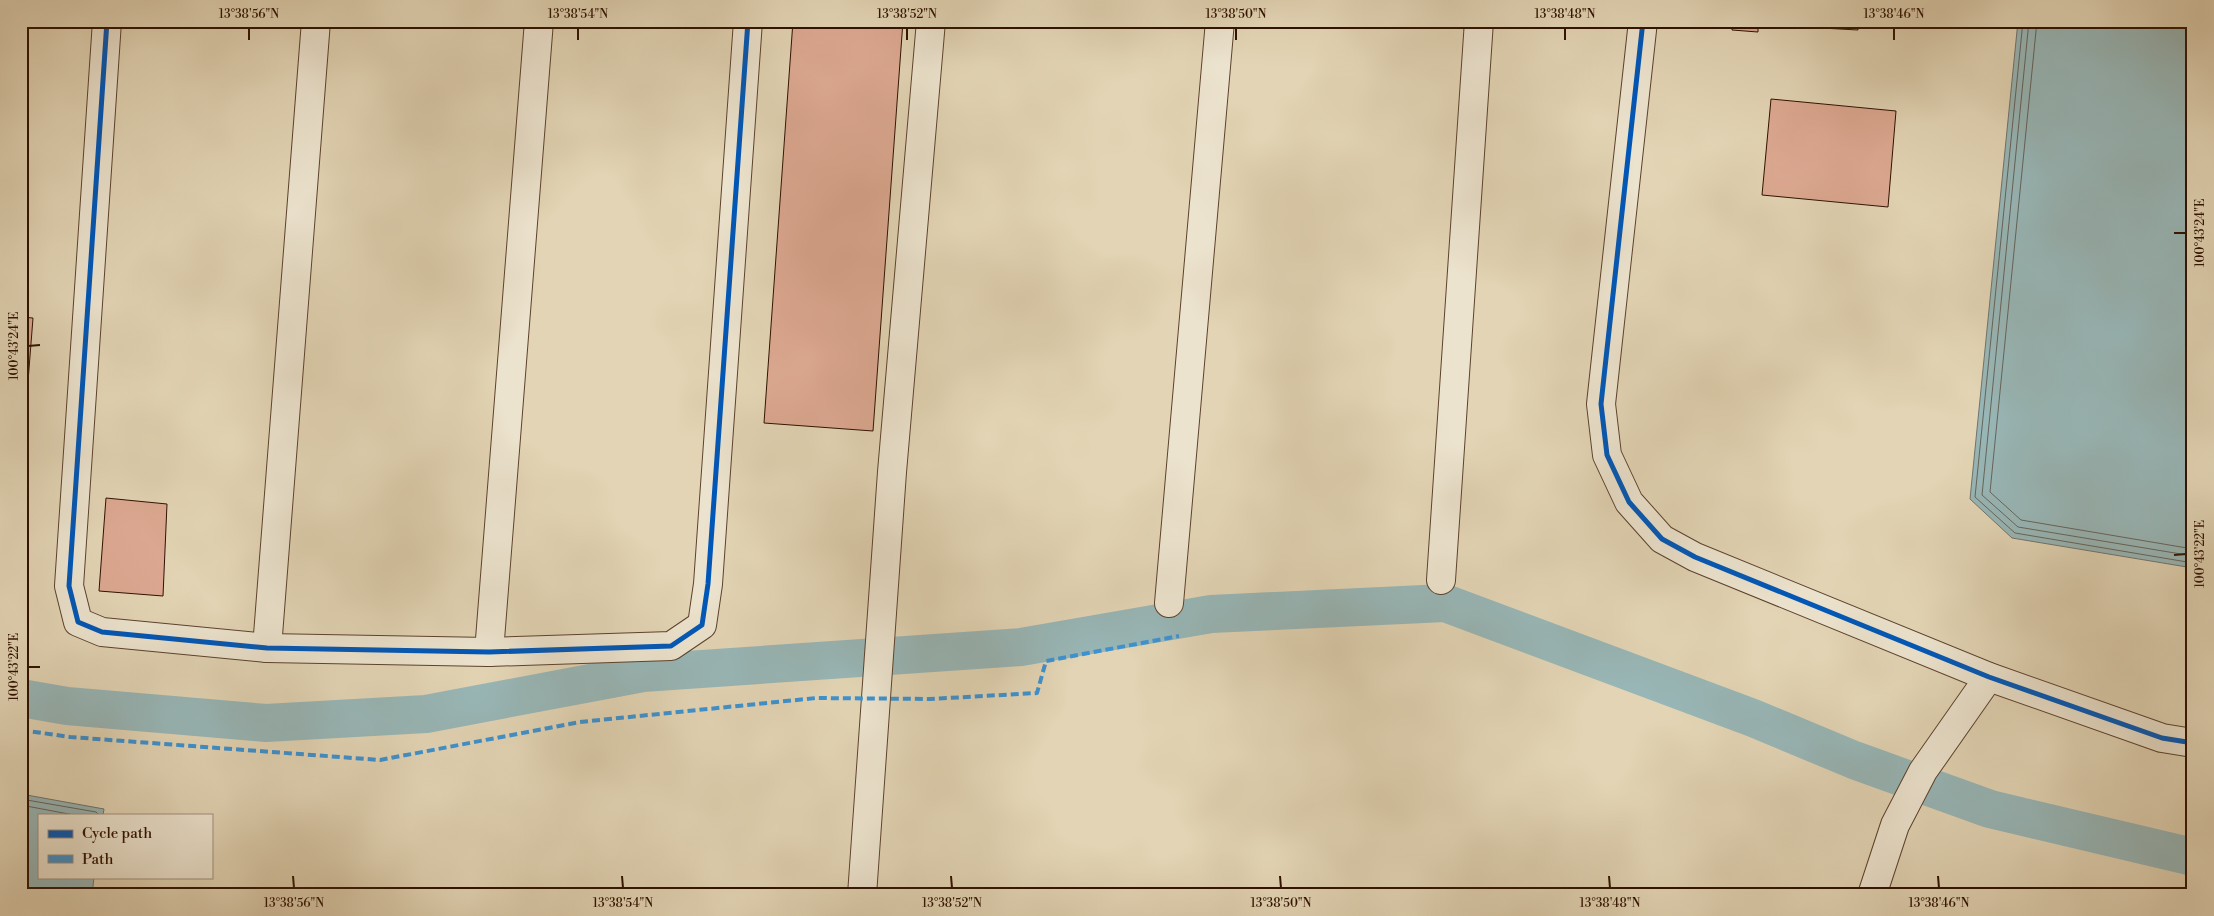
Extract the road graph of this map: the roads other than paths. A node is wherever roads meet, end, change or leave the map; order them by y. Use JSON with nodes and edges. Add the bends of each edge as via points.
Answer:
{"nodes":[{"id":1,"x":107,"y":21,"type":"edge"},
{"id":2,"x":316,"y":21,"type":"edge"},
{"id":3,"x":539,"y":21,"type":"edge"},
{"id":4,"x":748,"y":21,"type":"edge"},
{"id":5,"x":931,"y":21,"type":"edge"},
{"id":6,"x":1220,"y":21,"type":"edge"},
{"id":7,"x":1479,"y":21,"type":"edge"},
{"id":8,"x":1643,"y":21,"type":"edge"},
{"id":9,"x":1440,"y":580,"type":"dead end"},
{"id":10,"x":1169,"y":603,"type":"dead end"},
{"id":11,"x":267,"y":648,"type":"junction"},
{"id":12,"x":488,"y":652,"type":"junction"},
{"id":13,"x":1989,"y":677,"type":"junction"},
{"id":14,"x":2193,"y":743,"type":"edge"},
{"id":15,"x":862,"y":895,"type":"edge"},
{"id":16,"x":1872,"y":895,"type":"edge"}],
"edges":[{"from":1,"to":11,"type":"street","via":[[69,586],[78,622],[102,632]]},
{"from":2,"to":11,"type":"street"},
{"from":3,"to":12,"type":"street"},
{"from":4,"to":12,"type":"street","via":[[708,584],[702,625],[671,646]]},
{"from":5,"to":15,"type":"street","via":[[892,472]]},
{"from":6,"to":10,"type":"street"},
{"from":7,"to":9,"type":"street"},
{"from":8,"to":13,"type":"street","via":[[1601,404],[1608,455],[1629,502],[1662,539],[1695,557]]},
{"from":11,"to":12,"type":"street"},
{"from":13,"to":14,"type":"street","via":[[2162,738]]},
{"from":13,"to":16,"type":"street","via":[[1922,771],[1895,825]]}]}
